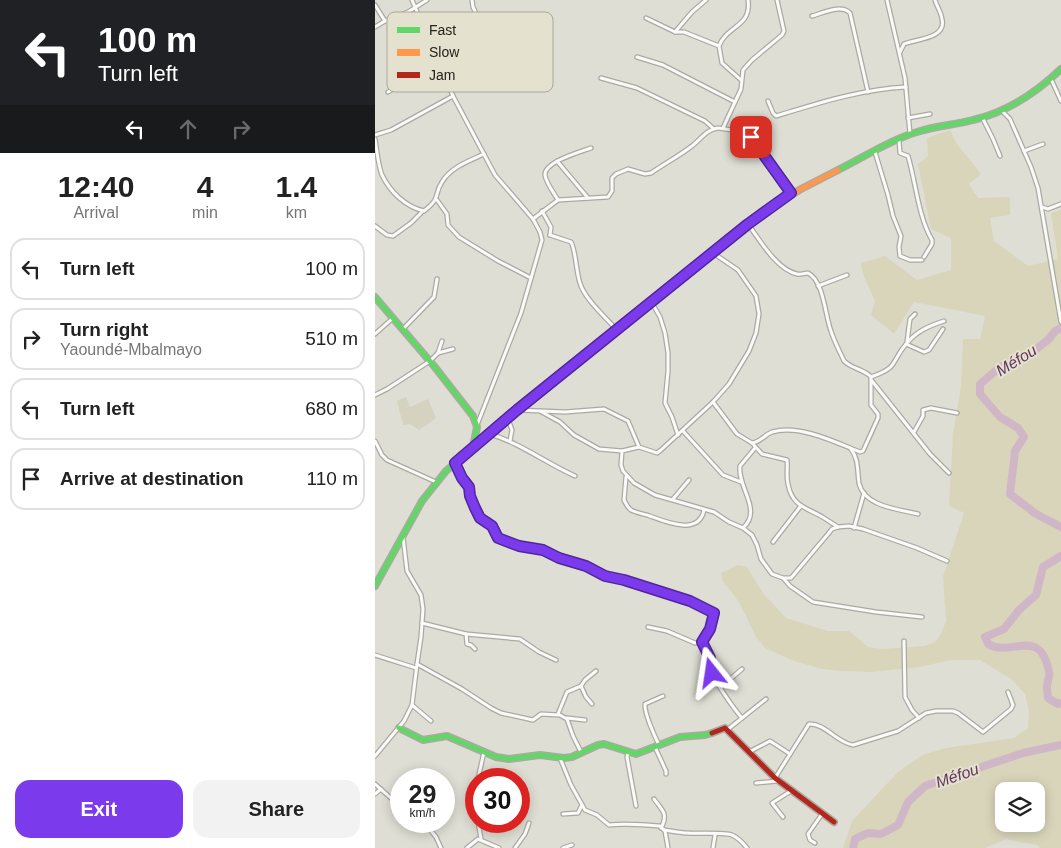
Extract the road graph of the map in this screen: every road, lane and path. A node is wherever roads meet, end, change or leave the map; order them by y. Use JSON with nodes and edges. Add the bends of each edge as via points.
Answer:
{"nodes":[{"id":1,"x":411,"y":0,"type":"edge"},
{"id":2,"x":427,"y":0,"type":"edge"},
{"id":3,"x":472,"y":0,"type":"edge"},
{"id":4,"x":705,"y":0,"type":"edge"},
{"id":5,"x":748,"y":0,"type":"edge"},
{"id":6,"x":777,"y":0,"type":"edge"},
{"id":7,"x":887,"y":0,"type":"edge"},
{"id":8,"x":935,"y":0,"type":"edge"},
{"id":9,"x":375,"y":5,"type":"edge"},
{"id":10,"x":415,"y":7,"type":"junction"},
{"id":11,"x":408,"y":12,"type":"edge"},
{"id":12,"x":417,"y":12,"type":"edge"},
{"id":13,"x":475,"y":12,"type":"edge"},
{"id":14,"x":812,"y":16,"type":"dead end"},
{"id":15,"x":646,"y":18,"type":"dead end"},
{"id":16,"x":385,"y":21,"type":"joint"},
{"id":17,"x":375,"y":27,"type":"edge"},
{"id":18,"x":675,"y":32,"type":"junction"},
{"id":19,"x":719,"y":46,"type":"junction"},
{"id":20,"x":899,"y":52,"type":"junction"},
{"id":21,"x":637,"y":57,"type":"dead end"},
{"id":22,"x":1060,"y":71,"type":"edge"},
{"id":23,"x":601,"y":78,"type":"dead end"},
{"id":24,"x":1051,"y":78,"type":"junction"},
{"id":25,"x":741,"y":80,"type":"junction"},
{"id":26,"x":906,"y":87,"type":"junction"},
{"id":27,"x":451,"y":92,"type":"edge"},
{"id":28,"x":868,"y":92,"type":"junction"},
{"id":29,"x":453,"y":96,"type":"junction"},
{"id":30,"x":768,"y":101,"type":"dead end"},
{"id":31,"x":1061,"y":101,"type":"edge"},
{"id":32,"x":735,"y":102,"type":"junction"},
{"id":33,"x":1001,"y":110,"type":"junction"},
{"id":34,"x":931,"y":114,"type":"dead end"},
{"id":35,"x":981,"y":117,"type":"junction"},
{"id":36,"x":908,"y":118,"type":"junction"},
{"id":37,"x":714,"y":128,"type":"junction"},
{"id":38,"x":723,"y":128,"type":"junction"},
{"id":39,"x":910,"y":134,"type":"junction"},
{"id":40,"x":375,"y":135,"type":"edge"},
{"id":41,"x":375,"y":140,"type":"edge"},
{"id":42,"x":899,"y":140,"type":"junction"},
{"id":43,"x":1043,"y":144,"type":"dead end"},
{"id":44,"x":591,"y":148,"type":"dead end"},
{"id":45,"x":1024,"y":151,"type":"junction"},
{"id":46,"x":875,"y":152,"type":"junction"},
{"id":47,"x":484,"y":154,"type":"junction"},
{"id":48,"x":1000,"y":156,"type":"dead end"},
{"id":49,"x":557,"y":161,"type":"junction"},
{"id":50,"x":791,"y":193,"type":"junction"},
{"id":51,"x":588,"y":198,"type":"junction"},
{"id":52,"x":437,"y":200,"type":"junction"},
{"id":53,"x":558,"y":200,"type":"junction"},
{"id":54,"x":1061,"y":204,"type":"edge"},
{"id":55,"x":1041,"y":206,"type":"junction"},
{"id":56,"x":424,"y":211,"type":"junction"},
{"id":57,"x":543,"y":211,"type":"junction"},
{"id":58,"x":533,"y":219,"type":"junction"},
{"id":59,"x":748,"y":224,"type":"junction"},
{"id":60,"x":375,"y":226,"type":"edge"},
{"id":61,"x":550,"y":235,"type":"junction"},
{"id":62,"x":542,"y":240,"type":"junction"},
{"id":63,"x":713,"y":252,"type":"junction"},
{"id":64,"x":847,"y":275,"type":"dead end"},
{"id":65,"x":437,"y":278,"type":"dead end"},
{"id":66,"x":531,"y":278,"type":"junction"},
{"id":67,"x":818,"y":286,"type":"junction"},
{"id":68,"x":375,"y":297,"type":"edge"},
{"id":69,"x":652,"y":303,"type":"junction"},
{"id":70,"x":915,"y":314,"type":"dead end"},
{"id":71,"x":393,"y":318,"type":"junction"},
{"id":72,"x":944,"y":321,"type":"dead end"},
{"id":73,"x":1061,"y":322,"type":"edge"},
{"id":74,"x":943,"y":328,"type":"dead end"},
{"id":75,"x":403,"y":329,"type":"junction"},
{"id":76,"x":617,"y":330,"type":"junction"},
{"id":77,"x":375,"y":334,"type":"edge"},
{"id":78,"x":442,"y":342,"type":"dead end"},
{"id":79,"x":907,"y":343,"type":"junction"},
{"id":80,"x":453,"y":349,"type":"dead end"},
{"id":81,"x":438,"y":354,"type":"junction"},
{"id":82,"x":430,"y":361,"type":"junction"},
{"id":83,"x":872,"y":379,"type":"junction"},
{"id":84,"x":375,"y":395,"type":"edge"},
{"id":85,"x":713,"y":402,"type":"junction"},
{"id":86,"x":517,"y":410,"type":"junction"},
{"id":87,"x":540,"y":411,"type":"junction"},
{"id":88,"x":957,"y":413,"type":"dead end"},
{"id":89,"x":507,"y":418,"type":"junction"},
{"id":90,"x":477,"y":427,"type":"junction"},
{"id":91,"x":683,"y":431,"type":"junction"},
{"id":92,"x":914,"y":432,"type":"junction"},
{"id":93,"x":489,"y":434,"type":"junction"},
{"id":94,"x":677,"y":435,"type":"junction"},
{"id":95,"x":375,"y":441,"type":"edge"},
{"id":96,"x":510,"y":441,"type":"junction"},
{"id":97,"x":752,"y":443,"type":"junction"},
{"id":98,"x":473,"y":447,"type":"junction"},
{"id":99,"x":639,"y":447,"type":"junction"},
{"id":100,"x":755,"y":448,"type":"junction"},
{"id":101,"x":851,"y":449,"type":"junction"},
{"id":102,"x":622,"y":451,"type":"junction"},
{"id":103,"x":455,"y":463,"type":"junction"},
{"id":104,"x":949,"y":473,"type":"dead end"},
{"id":105,"x":575,"y":476,"type":"dead end"},
{"id":106,"x":626,"y":476,"type":"junction"},
{"id":107,"x":689,"y":480,"type":"dead end"},
{"id":108,"x":436,"y":482,"type":"junction"},
{"id":109,"x":741,"y":482,"type":"junction"},
{"id":110,"x":864,"y":493,"type":"junction"},
{"id":111,"x":673,"y":499,"type":"junction"},
{"id":112,"x":800,"y":507,"type":"junction"},
{"id":113,"x":704,"y":510,"type":"junction"},
{"id":114,"x":918,"y":514,"type":"dead end"},
{"id":115,"x":838,"y":527,"type":"junction"},
{"id":116,"x":743,"y":528,"type":"junction"},
{"id":117,"x":854,"y":528,"type":"junction"},
{"id":118,"x":403,"y":534,"type":"junction"},
{"id":119,"x":773,"y":542,"type":"dead end"},
{"id":120,"x":947,"y":561,"type":"dead end"},
{"id":121,"x":783,"y":578,"type":"junction"},
{"id":122,"x":375,"y":586,"type":"edge"},
{"id":123,"x":922,"y":617,"type":"dead end"},
{"id":124,"x":422,"y":622,"type":"junction"},
{"id":125,"x":648,"y":627,"type":"dead end"},
{"id":126,"x":466,"y":634,"type":"junction"},
{"id":127,"x":904,"y":641,"type":"dead end"},
{"id":128,"x":702,"y":642,"type":"junction"},
{"id":129,"x":475,"y":649,"type":"dead end"},
{"id":130,"x":375,"y":655,"type":"edge"},
{"id":131,"x":556,"y":660,"type":"dead end"},
{"id":132,"x":416,"y":666,"type":"junction"},
{"id":133,"x":742,"y":669,"type":"dead end"},
{"id":134,"x":596,"y":671,"type":"dead end"},
{"id":135,"x":580,"y":687,"type":"junction"},
{"id":136,"x":721,"y":687,"type":"junction"},
{"id":137,"x":1008,"y":692,"type":"dead end"},
{"id":138,"x":663,"y":696,"type":"dead end"},
{"id":139,"x":766,"y":699,"type":"dead end"},
{"id":140,"x":592,"y":704,"type":"dead end"},
{"id":141,"x":412,"y":705,"type":"junction"},
{"id":142,"x":559,"y":715,"type":"junction"},
{"id":143,"x":566,"y":718,"type":"junction"},
{"id":144,"x":742,"y":718,"type":"junction"},
{"id":145,"x":919,"y":718,"type":"junction"},
{"id":146,"x":585,"y":720,"type":"dead end"},
{"id":147,"x":431,"y":721,"type":"dead end"},
{"id":148,"x":399,"y":728,"type":"junction"},
{"id":149,"x":727,"y":730,"type":"junction"},
{"id":150,"x":657,"y":746,"type":"junction"},
{"id":151,"x":484,"y":752,"type":"junction"},
{"id":152,"x":581,"y":752,"type":"junction"},
{"id":153,"x":749,"y":752,"type":"junction"},
{"id":154,"x":628,"y":753,"type":"junction"},
{"id":155,"x":790,"y":754,"type":"junction"},
{"id":156,"x":375,"y":756,"type":"edge"},
{"id":157,"x":560,"y":758,"type":"junction"},
{"id":158,"x":480,"y":768,"type":"edge"},
{"id":159,"x":666,"y":774,"type":"dead end"},
{"id":160,"x":777,"y":780,"type":"junction"},
{"id":161,"x":756,"y":783,"type":"dead end"},
{"id":162,"x":375,"y":784,"type":"edge"},
{"id":163,"x":381,"y":789,"type":"junction"},
{"id":164,"x":791,"y":790,"type":"junction"},
{"id":165,"x":375,"y":794,"type":"edge"},
{"id":166,"x":390,"y":797,"type":"edge"},
{"id":167,"x":654,"y":799,"type":"dead end"},
{"id":168,"x":582,"y":806,"type":"junction"},
{"id":169,"x":636,"y":806,"type":"dead end"},
{"id":170,"x":563,"y":814,"type":"dead end"},
{"id":171,"x":822,"y":814,"type":"junction"},
{"id":172,"x":783,"y":817,"type":"dead end"},
{"id":173,"x":833,"y":822,"type":"dead end"},
{"id":174,"x":663,"y":829,"type":"junction"},
{"id":175,"x":433,"y":833,"type":"edge"},
{"id":176,"x":480,"y":833,"type":"edge"},
{"id":177,"x":525,"y":833,"type":"edge"},
{"id":178,"x":715,"y":834,"type":"junction"},
{"id":179,"x":481,"y":839,"type":"junction"},
{"id":180,"x":815,"y":843,"type":"dead end"},
{"id":181,"x":572,"y":845,"type":"dead end"},
{"id":182,"x":441,"y":848,"type":"edge"},
{"id":183,"x":467,"y":848,"type":"edge"},
{"id":184,"x":499,"y":848,"type":"edge"},
{"id":185,"x":515,"y":848,"type":"edge"},
{"id":186,"x":563,"y":848,"type":"edge"},
{"id":187,"x":668,"y":848,"type":"edge"},
{"id":188,"x":713,"y":848,"type":"edge"},
{"id":189,"x":747,"y":848,"type":"edge"}],
"edges":[{"from":1,"to":10,"type":"street"},
{"from":2,"to":10,"type":"street"},
{"from":3,"to":13,"type":"street"},
{"from":4,"to":18,"type":"street"},
{"from":5,"to":19,"type":"street","via":[[750,9],[746,19]]},
{"from":6,"to":25,"type":"street","via":[[784,31],[745,66]]},
{"from":7,"to":20,"type":"street"},
{"from":8,"to":20,"type":"street","via":[[943,20],[939,31],[904,44]]},
{"from":9,"to":16,"type":"street"},
{"from":10,"to":11,"type":"street"},
{"from":10,"to":12,"type":"street"},
{"from":14,"to":28,"type":"street","via":[[842,9],[850,13]]},
{"from":15,"to":18,"type":"street"},
{"from":16,"to":17,"type":"street"},
{"from":18,"to":19,"type":"street","via":[[684,32]]},
{"from":19,"to":25,"type":"street","via":[[722,63]]},
{"from":20,"to":26,"type":"street"},
{"from":21,"to":32,"type":"street","via":[[663,65]]},
{"from":22,"to":24,"type":"main road"},
{"from":23,"to":37,"type":"street","via":[[637,88]]},
{"from":24,"to":31,"type":"street"},
{"from":24,"to":33,"type":"main road","via":[[1032,94]]},
{"from":25,"to":32,"type":"street"},
{"from":26,"to":28,"type":"street"},
{"from":26,"to":36,"type":"street"},
{"from":27,"to":29,"type":"street"},
{"from":28,"to":30,"type":"street","via":[[776,116]]},
{"from":29,"to":40,"type":"street","via":[[391,130]]},
{"from":29,"to":47,"type":"street"},
{"from":32,"to":38,"type":"street"},
{"from":33,"to":35,"type":"main road"},
{"from":33,"to":45,"type":"street","via":[[1010,119]]},
{"from":34,"to":36,"type":"street"},
{"from":35,"to":39,"type":"main road"},
{"from":35,"to":48,"type":"street"},
{"from":36,"to":39,"type":"street"},
{"from":37,"to":38,"type":"street"},
{"from":37,"to":51,"type":"street","via":[[651,173],[628,169],[616,174],[612,178],[613,191],[608,197]]},
{"from":38,"to":50,"type":"street","via":[[746,132]]},
{"from":39,"to":42,"type":"main road"},
{"from":41,"to":56,"type":"street","via":[[382,174],[389,186],[405,203]]},
{"from":42,"to":46,"type":"main road"},
{"from":42,"to":46,"type":"street","via":[[901,153],[908,156],[924,222],[932,240],[923,258],[910,260],[900,256],[901,236]]},
{"from":43,"to":45,"type":"street"},
{"from":44,"to":49,"type":"street"},
{"from":45,"to":55,"type":"street"},
{"from":46,"to":50,"type":"main road"},
{"from":47,"to":52,"type":"street","via":[[451,171],[441,183]]},
{"from":47,"to":58,"type":"street","via":[[495,175]]},
{"from":49,"to":51,"type":"street"},
{"from":49,"to":53,"type":"street","via":[[548,166],[545,176]]},
{"from":50,"to":59,"type":"main road"},
{"from":51,"to":53,"type":"street"},
{"from":52,"to":56,"type":"street"},
{"from":52,"to":66,"type":"street","via":[[447,214],[448,225],[459,237]]},
{"from":53,"to":57,"type":"street"},
{"from":54,"to":55,"type":"street","via":[[1048,210]]},
{"from":55,"to":73,"type":"street"},
{"from":56,"to":60,"type":"street","via":[[393,236]]},
{"from":57,"to":58,"type":"street"},
{"from":57,"to":61,"type":"street","via":[[551,227]]},
{"from":58,"to":62,"type":"street"},
{"from":59,"to":63,"type":"main road"},
{"from":59,"to":67,"type":"street","via":[[775,260],[793,273],[811,273]]},
{"from":61,"to":62,"type":"street"},
{"from":61,"to":76,"type":"street","via":[[574,246],[582,290]]},
{"from":62,"to":66,"type":"street"},
{"from":63,"to":69,"type":"main road"},
{"from":63,"to":85,"type":"street","via":[[744,278],[756,296],[759,314],[749,351],[735,376]]},
{"from":64,"to":67,"type":"street"},
{"from":65,"to":75,"type":"street","via":[[434,297]]},
{"from":66,"to":90,"type":"street"},
{"from":67,"to":83,"type":"street","via":[[830,329],[844,361],[869,374]]},
{"from":68,"to":71,"type":"main road"},
{"from":69,"to":76,"type":"main road"},
{"from":69,"to":94,"type":"street","via":[[665,333],[668,362],[665,403]]},
{"from":70,"to":79,"type":"street","via":[[910,319]]},
{"from":71,"to":75,"type":"main road"},
{"from":71,"to":77,"type":"street"},
{"from":72,"to":79,"type":"street","via":[[926,328]]},
{"from":74,"to":79,"type":"street","via":[[929,350],[924,352]]},
{"from":75,"to":82,"type":"main road"},
{"from":76,"to":86,"type":"main road"},
{"from":78,"to":81,"type":"street"},
{"from":79,"to":83,"type":"street","via":[[891,369]]},
{"from":80,"to":81,"type":"street"},
{"from":81,"to":82,"type":"street"},
{"from":82,"to":84,"type":"street"},
{"from":82,"to":90,"type":"main road","via":[[473,416]]},
{"from":83,"to":92,"type":"street"},
{"from":83,"to":101,"type":"street","via":[[870,402],[878,418],[863,450]]},
{"from":85,"to":91,"type":"street"},
{"from":85,"to":97,"type":"street","via":[[737,434]]},
{"from":86,"to":87,"type":"street"},
{"from":86,"to":89,"type":"main road"},
{"from":87,"to":99,"type":"street","via":[[604,409],[628,422]]},
{"from":87,"to":102,"type":"street","via":[[599,449]]},
{"from":88,"to":92,"type":"street","via":[[931,408],[923,410]]},
{"from":89,"to":93,"type":"main road"},
{"from":89,"to":96,"type":"street","via":[[512,430]]},
{"from":90,"to":98,"type":"main road"},
{"from":91,"to":94,"type":"street"},
{"from":91,"to":109,"type":"street","via":[[723,476]]},
{"from":92,"to":104,"type":"street"},
{"from":93,"to":96,"type":"street"},
{"from":93,"to":98,"type":"main road"},
{"from":94,"to":99,"type":"street","via":[[657,452]]},
{"from":95,"to":108,"type":"street","via":[[387,460]]},
{"from":96,"to":105,"type":"street"},
{"from":97,"to":100,"type":"street"},
{"from":97,"to":101,"type":"street","via":[[773,432],[792,431]]},
{"from":98,"to":103,"type":"main road"},
{"from":99,"to":102,"type":"street"},
{"from":100,"to":109,"type":"street","via":[[740,466]]},
{"from":100,"to":112,"type":"street","via":[[762,454],[787,460],[789,489]]},
{"from":101,"to":110,"type":"street","via":[[857,456],[859,483]]},
{"from":102,"to":106,"type":"street","via":[[621,465]]},
{"from":103,"to":108,"type":"main road"},
{"from":103,"to":128,"type":"street","via":[[469,487],[480,518],[492,526],[498,538],[543,550],[605,576],[666,593],[714,613]]},
{"from":106,"to":111,"type":"street","via":[[648,492]]},
{"from":106,"to":113,"type":"street","via":[[624,500],[632,510],[684,526],[701,520]]},
{"from":107,"to":111,"type":"street"},
{"from":108,"to":118,"type":"main road"},
{"from":109,"to":116,"type":"street","via":[[747,492],[750,513],[749,522]]},
{"from":110,"to":114,"type":"street","via":[[878,504]]},
{"from":110,"to":117,"type":"street"},
{"from":111,"to":113,"type":"street"},
{"from":112,"to":115,"type":"street"},
{"from":112,"to":119,"type":"street"},
{"from":113,"to":116,"type":"street"},
{"from":115,"to":117,"type":"street"},
{"from":115,"to":121,"type":"street","via":[[832,529],[791,578]]},
{"from":116,"to":121,"type":"street","via":[[751,535],[761,559],[772,574]]},
{"from":117,"to":120,"type":"street"},
{"from":118,"to":122,"type":"main road"},
{"from":118,"to":124,"type":"street","via":[[407,571],[421,595]]},
{"from":121,"to":123,"type":"street","via":[[813,602]]},
{"from":124,"to":126,"type":"street"},
{"from":124,"to":132,"type":"street"},
{"from":125,"to":128,"type":"street","via":[[695,643]]},
{"from":126,"to":129,"type":"street","via":[[467,644]]},
{"from":126,"to":131,"type":"street","via":[[520,639]]},
{"from":127,"to":145,"type":"street","via":[[905,697]]},
{"from":128,"to":136,"type":"street","via":[[710,658],[712,673]]},
{"from":130,"to":132,"type":"street"},
{"from":132,"to":141,"type":"street"},
{"from":132,"to":142,"type":"street","via":[[462,688],[501,713],[533,720],[541,714]]},
{"from":133,"to":136,"type":"street"},
{"from":134,"to":135,"type":"street"},
{"from":135,"to":140,"type":"street"},
{"from":135,"to":142,"type":"street","via":[[567,692]]},
{"from":136,"to":144,"type":"street"},
{"from":137,"to":145,"type":"street","via":[[1013,705],[1011,709],[983,732],[953,711],[926,713]]},
{"from":138,"to":150,"type":"street","via":[[644,707]]},
{"from":139,"to":144,"type":"street"},
{"from":141,"to":147,"type":"street"},
{"from":141,"to":148,"type":"street"},
{"from":142,"to":143,"type":"street"},
{"from":143,"to":146,"type":"street"},
{"from":143,"to":152,"type":"street"},
{"from":144,"to":149,"type":"street"},
{"from":145,"to":155,"type":"street","via":[[898,731],[853,746],[809,724]]},
{"from":148,"to":151,"type":"main road","via":[[422,740],[447,736]]},
{"from":148,"to":156,"type":"street"},
{"from":149,"to":150,"type":"main road","via":[[680,737]]},
{"from":149,"to":153,"type":"main road"},
{"from":150,"to":154,"type":"main road","via":[[636,754]]},
{"from":150,"to":159,"type":"street"},
{"from":151,"to":157,"type":"main road","via":[[509,759],[540,755]]},
{"from":151,"to":158,"type":"street"},
{"from":152,"to":154,"type":"main road","via":[[604,744]]},
{"from":152,"to":157,"type":"main road"},
{"from":153,"to":155,"type":"street","via":[[770,742]]},
{"from":153,"to":160,"type":"main road"},
{"from":154,"to":169,"type":"street"},
{"from":155,"to":160,"type":"street"},
{"from":157,"to":168,"type":"street"},
{"from":160,"to":161,"type":"street"},
{"from":160,"to":164,"type":"main road"},
{"from":162,"to":163,"type":"street"},
{"from":163,"to":165,"type":"street"},
{"from":163,"to":166,"type":"street"},
{"from":164,"to":171,"type":"main road"},
{"from":164,"to":172,"type":"street","via":[[772,803]]},
{"from":167,"to":174,"type":"street","via":[[665,815]]},
{"from":168,"to":170,"type":"street","via":[[578,813]]},
{"from":168,"to":174,"type":"street","via":[[609,824],[660,826]]},
{"from":171,"to":173,"type":"main road"},
{"from":171,"to":180,"type":"street","via":[[809,834]]},
{"from":174,"to":178,"type":"street"},
{"from":174,"to":187,"type":"street"},
{"from":175,"to":182,"type":"street"},
{"from":176,"to":179,"type":"street"},
{"from":177,"to":185,"type":"street"},
{"from":178,"to":188,"type":"street"},
{"from":178,"to":189,"type":"street","via":[[734,836]]},
{"from":179,"to":183,"type":"street"},
{"from":179,"to":184,"type":"street"},
{"from":181,"to":186,"type":"street"}]}
